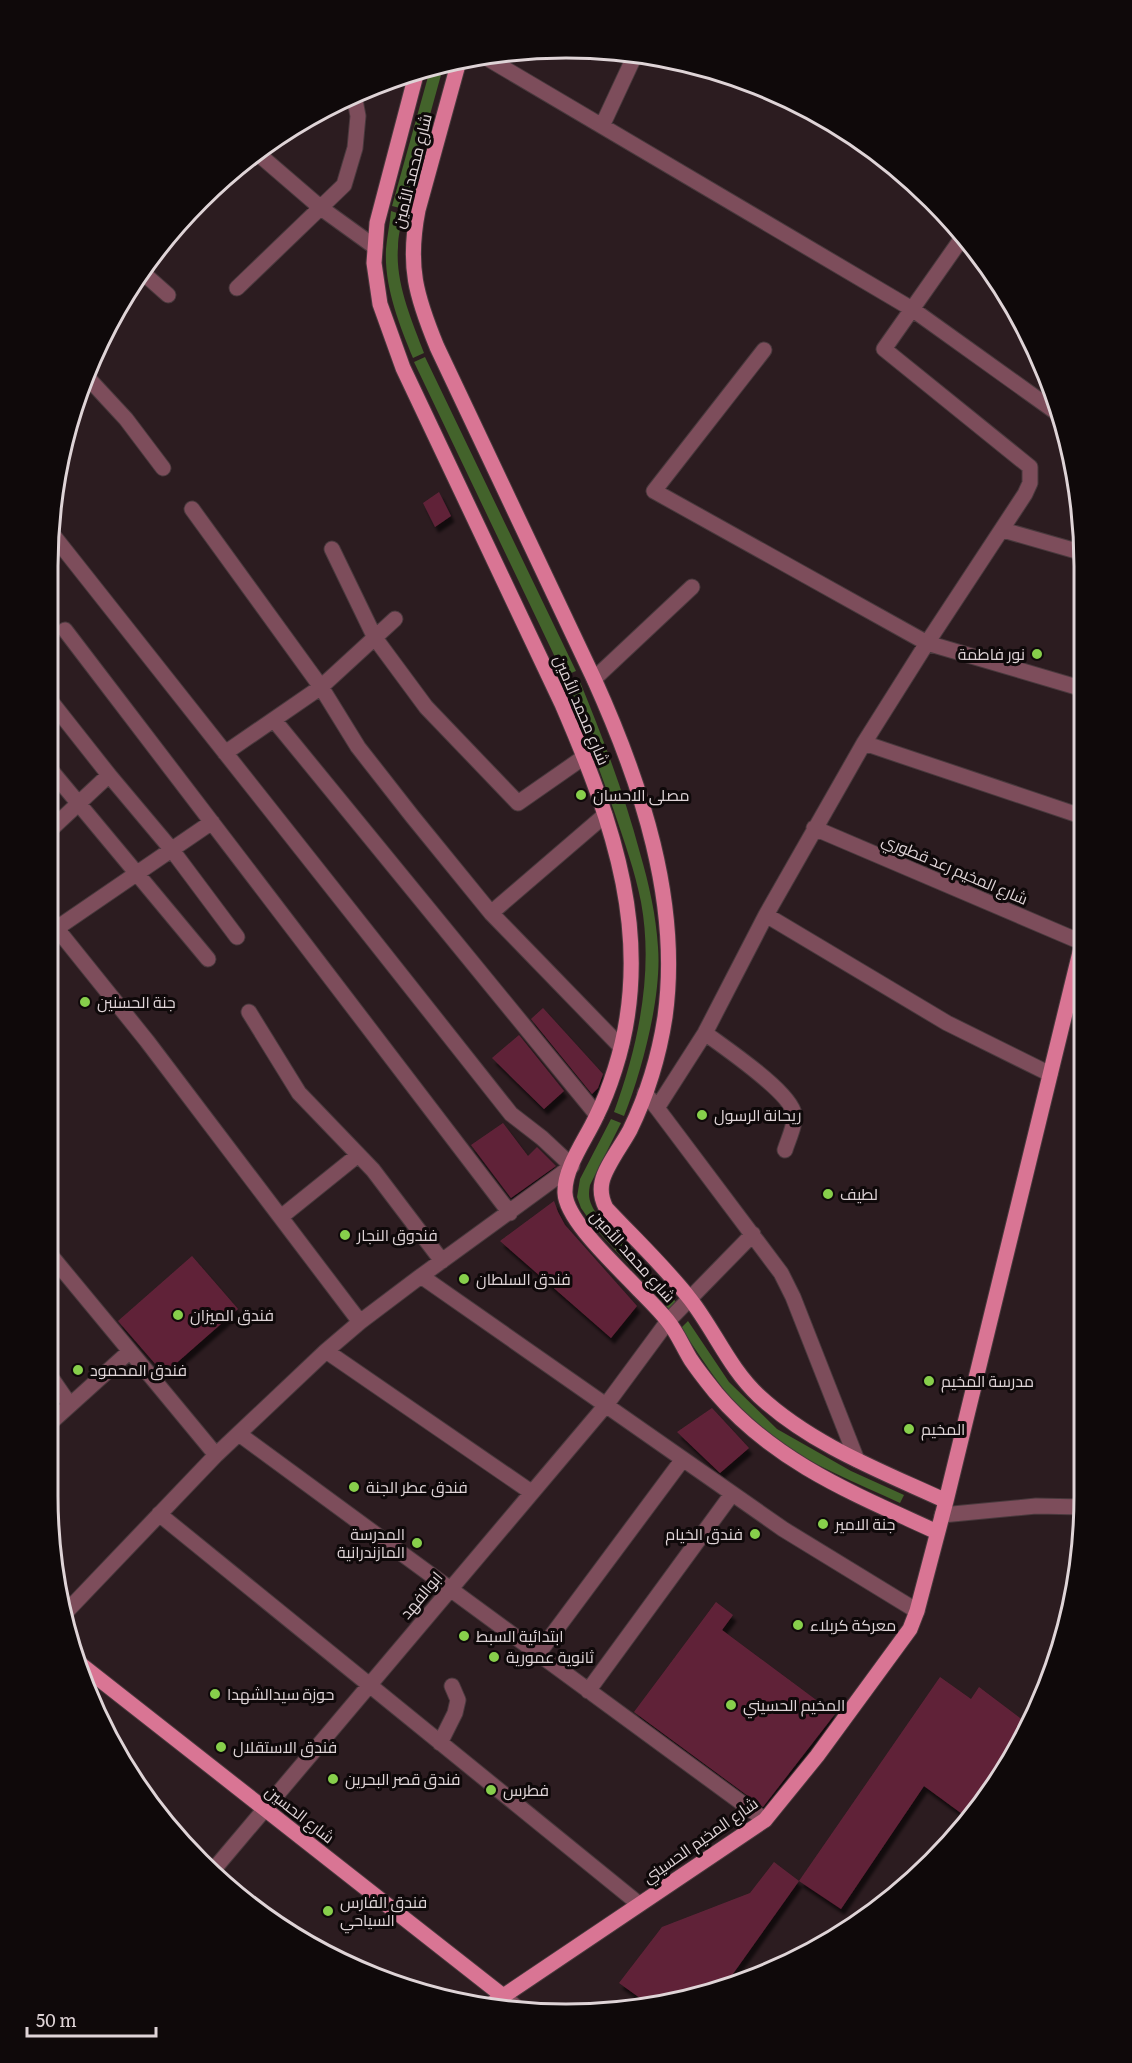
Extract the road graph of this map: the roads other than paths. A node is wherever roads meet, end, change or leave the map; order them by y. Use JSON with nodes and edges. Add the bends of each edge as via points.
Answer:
{"nodes":[{"id":1,"x":631,"y":63,"type":"edge"},
{"id":2,"x":496,"y":64,"type":"edge"},
{"id":3,"x":456,"y":71,"type":"edge"},
{"id":4,"x":414,"y":82,"type":"edge"},
{"id":5,"x":356,"y":105,"type":"edge"},
{"id":6,"x":602,"y":126,"type":"junction"},
{"id":7,"x":263,"y":158,"type":"edge"},
{"id":8,"x":321,"y":208,"type":"junction"},
{"id":9,"x":958,"y":244,"type":"edge"},
{"id":10,"x":375,"y":247,"type":"junction"},
{"id":11,"x":148,"y":278,"type":"edge"},
{"id":12,"x":237,"y":288,"type":"dead end"},
{"id":13,"x":168,"y":295,"type":"dead end"},
{"id":14,"x":912,"y":309,"type":"junction"},
{"id":15,"x":764,"y":350,"type":"dead end"},
{"id":16,"x":93,"y":383,"type":"edge"},
{"id":17,"x":1048,"y":406,"type":"edge"},
{"id":18,"x":163,"y":468,"type":"dead end"},
{"id":19,"x":192,"y":509,"type":"dead end"},
{"id":20,"x":1003,"y":530,"type":"junction"},
{"id":21,"x":59,"y":542,"type":"edge"},
{"id":22,"x":332,"y":549,"type":"dead end"},
{"id":23,"x":1073,"y":550,"type":"edge"},
{"id":24,"x":692,"y":587,"type":"dead end"},
{"id":25,"x":395,"y":619,"type":"dead end"},
{"id":26,"x":65,"y":630,"type":"dead end"},
{"id":27,"x":375,"y":638,"type":"junction"},
{"id":28,"x":927,"y":643,"type":"junction"},
{"id":29,"x":594,"y":679,"type":"junction"},
{"id":30,"x":1074,"y":686,"type":"edge"},
{"id":31,"x":321,"y":687,"type":"junction"},
{"id":32,"x":58,"y":710,"type":"edge"},
{"id":33,"x":274,"y":720,"type":"junction"},
{"id":34,"x":864,"y":743,"type":"junction"},
{"id":35,"x":225,"y":753,"type":"junction"},
{"id":36,"x":584,"y":757,"type":"junction"},
{"id":37,"x":109,"y":775,"type":"junction"},
{"id":38,"x":58,"y":778,"type":"edge"},
{"id":39,"x":79,"y":803,"type":"junction"},
{"id":40,"x":1074,"y":814,"type":"edge"},
{"id":41,"x":605,"y":815,"type":"junction"},
{"id":42,"x":212,"y":822,"type":"junction"},
{"id":43,"x":58,"y":823,"type":"edge"},
{"id":44,"x":814,"y":828,"type":"junction"},
{"id":45,"x":172,"y":850,"type":"junction"},
{"id":46,"x":136,"y":874,"type":"junction"},
{"id":47,"x":490,"y":913,"type":"junction"},
{"id":48,"x":766,"y":915,"type":"junction"},
{"id":49,"x":58,"y":924,"type":"edge"},
{"id":50,"x":58,"y":936,"type":"edge"},
{"id":51,"x":237,"y":937,"type":"dead end"},
{"id":52,"x":1074,"y":939,"type":"edge"},
{"id":53,"x":208,"y":959,"type":"dead end"},
{"id":54,"x":1074,"y":976,"type":"edge"},
{"id":55,"x":249,"y":1012,"type":"dead end"},
{"id":56,"x":705,"y":1033,"type":"junction"},
{"id":57,"x":621,"y":1047,"type":"junction"},
{"id":58,"x":1050,"y":1074,"type":"junction"},
{"id":59,"x":645,"y":1093,"type":"junction"},
{"id":60,"x":657,"y":1108,"type":"junction"},
{"id":61,"x":597,"y":1115,"type":"junction"},
{"id":62,"x":785,"y":1150,"type":"dead end"},
{"id":63,"x":358,"y":1155,"type":"junction"},
{"id":64,"x":572,"y":1166,"type":"junction"},
{"id":65,"x":510,"y":1213,"type":"junction"},
{"id":66,"x":281,"y":1217,"type":"junction"},
{"id":67,"x":753,"y":1234,"type":"junction"},
{"id":68,"x":442,"y":1261,"type":"junction"},
{"id":69,"x":58,"y":1264,"type":"edge"},
{"id":70,"x":421,"y":1276,"type":"junction"},
{"id":71,"x":690,"y":1300,"type":"junction"},
{"id":72,"x":668,"y":1321,"type":"junction"},
{"id":73,"x":360,"y":1322,"type":"junction"},
{"id":74,"x":130,"y":1351,"type":"junction"},
{"id":75,"x":326,"y":1352,"type":"junction"},
{"id":76,"x":58,"y":1388,"type":"edge"},
{"id":77,"x":70,"y":1405,"type":"junction"},
{"id":78,"x":606,"y":1405,"type":"junction"},
{"id":79,"x":58,"y":1416,"type":"edge"},
{"id":80,"x":239,"y":1434,"type":"junction"},
{"id":81,"x":216,"y":1455,"type":"junction"},
{"id":82,"x":683,"y":1459,"type":"junction"},
{"id":83,"x":856,"y":1460,"type":"junction"},
{"id":84,"x":531,"y":1492,"type":"junction"},
{"id":85,"x":732,"y":1494,"type":"junction"},
{"id":86,"x":1073,"y":1507,"type":"edge"},
{"id":87,"x":944,"y":1508,"type":"junction"},
{"id":88,"x":159,"y":1514,"type":"junction"},
{"id":89,"x":937,"y":1532,"type":"junction"},
{"id":90,"x":450,"y":1589,"type":"junction"},
{"id":91,"x":71,"y":1607,"type":"edge"},
{"id":92,"x":917,"y":1611,"type":"junction"},
{"id":93,"x":538,"y":1654,"type":"junction"},
{"id":94,"x":89,"y":1671,"type":"edge"},
{"id":95,"x":369,"y":1685,"type":"junction"},
{"id":96,"x":452,"y":1686,"type":"dead end"},
{"id":97,"x":588,"y":1691,"type":"junction"},
{"id":98,"x":440,"y":1743,"type":"junction"},
{"id":99,"x":264,"y":1809,"type":"junction"},
{"id":100,"x":765,"y":1820,"type":"junction"},
{"id":101,"x":217,"y":1866,"type":"edge"},
{"id":102,"x":639,"y":1904,"type":"junction"},
{"id":103,"x":498,"y":2000,"type":"edge"}],
"edges":[{"from":1,"to":6,"type":"street"},
{"from":2,"to":6,"type":"street"},
{"from":3,"to":29,"type":"main road","name":"شارع محمد الأمين","via":[[413,235],[417,292],[437,347]]},
{"from":4,"to":10,"type":"main road","name":"شارع محمد الأمين","via":[[382,201]]},
{"from":5,"to":8,"type":"street","via":[[355,148],[344,185]]},
{"from":6,"to":14,"type":"street"},
{"from":7,"to":8,"type":"street"},
{"from":8,"to":10,"type":"street"},
{"from":8,"to":12,"type":"street"},
{"from":9,"to":14,"type":"street"},
{"from":10,"to":36,"type":"main road","name":"شارع محمد الأمين","via":[[380,304],[403,368]]},
{"from":11,"to":13,"type":"street"},
{"from":14,"to":17,"type":"street"},
{"from":14,"to":20,"type":"street","via":[[884,350],[1030,467],[1026,494]]},
{"from":15,"to":28,"type":"street","via":[[654,491]]},
{"from":16,"to":18,"type":"street"},
{"from":19,"to":31,"type":"street"},
{"from":20,"to":23,"type":"street"},
{"from":20,"to":28,"type":"street"},
{"from":21,"to":35,"type":"street"},
{"from":22,"to":27,"type":"street"},
{"from":24,"to":29,"type":"street"},
{"from":25,"to":27,"type":"street"},
{"from":26,"to":42,"type":"street"},
{"from":27,"to":31,"type":"street"},
{"from":27,"to":36,"type":"street","via":[[426,707],[518,803]]},
{"from":28,"to":30,"type":"street"},
{"from":28,"to":34,"type":"street"},
{"from":29,"to":59,"type":"main road","name":"شارع محمد الأمين","via":[[639,798],[666,919],[669,955],[665,1017]]},
{"from":31,"to":33,"type":"street"},
{"from":31,"to":47,"type":"street","via":[[358,747]]},
{"from":32,"to":37,"type":"street"},
{"from":33,"to":35,"type":"street"},
{"from":33,"to":61,"type":"street"},
{"from":34,"to":40,"type":"street"},
{"from":34,"to":44,"type":"street"},
{"from":35,"to":64,"type":"street","via":[[511,1114]]},
{"from":36,"to":41,"type":"main road","name":"شارع محمد الأمين"},
{"from":37,"to":39,"type":"street"},
{"from":37,"to":45,"type":"street"},
{"from":38,"to":39,"type":"street"},
{"from":39,"to":43,"type":"street"},
{"from":39,"to":46,"type":"street"},
{"from":41,"to":47,"type":"street"},
{"from":41,"to":57,"type":"main road","name":"شارع محمد الأمين","via":[[630,921],[631,986]]},
{"from":42,"to":45,"type":"street"},
{"from":42,"to":65,"type":"street"},
{"from":44,"to":48,"type":"street"},
{"from":44,"to":52,"type":"street","name":"شارع المخيم رعد قطوري"},
{"from":45,"to":46,"type":"street"},
{"from":45,"to":51,"type":"street"},
{"from":46,"to":49,"type":"street"},
{"from":46,"to":53,"type":"street"},
{"from":47,"to":57,"type":"street"},
{"from":48,"to":56,"type":"street"},
{"from":48,"to":58,"type":"street","via":[[947,1023]]},
{"from":50,"to":66,"type":"street","via":[[147,1041]]},
{"from":54,"to":58,"type":"main road","name":"شارع المخيم الحسيني"},
{"from":55,"to":63,"type":"street","via":[[299,1093]]},
{"from":56,"to":60,"type":"street"},
{"from":56,"to":62,"type":"street","via":[[792,1104],[795,1116]]},
{"from":57,"to":61,"type":"main road","name":"شارع محمد الأمين"},
{"from":58,"to":87,"type":"main road","name":"شارع المخيم الحسيني"},
{"from":59,"to":60,"type":"street"},
{"from":59,"to":71,"type":"main road","name":"شارع محمد الأمين","via":[[604,1177],[602,1197],[606,1208]]},
{"from":60,"to":67,"type":"street"},
{"from":61,"to":64,"type":"main road","name":"شارع محمد الأمين"},
{"from":63,"to":66,"type":"street"},
{"from":63,"to":68,"type":"street"},
{"from":64,"to":65,"type":"street"},
{"from":64,"to":72,"type":"main road","name":"شارع محمد الأمين","via":[[565,1190],[574,1218]]},
{"from":65,"to":68,"type":"street"},
{"from":66,"to":73,"type":"street"},
{"from":67,"to":71,"type":"street"},
{"from":67,"to":83,"type":"street","via":[[793,1297]]},
{"from":68,"to":70,"type":"street"},
{"from":69,"to":74,"type":"street"},
{"from":70,"to":73,"type":"street"},
{"from":70,"to":78,"type":"street"},
{"from":71,"to":72,"type":"street"},
{"from":71,"to":83,"type":"main road","name":"شارع محمد الأمين","via":[[727,1358],[757,1394],[815,1437]]},
{"from":72,"to":78,"type":"street","name":"ابوالفهد"},
{"from":72,"to":89,"type":"main road","name":"شارع محمد الأمين","via":[[716,1393],[768,1443],[825,1480]]},
{"from":73,"to":75,"type":"street"},
{"from":74,"to":77,"type":"street"},
{"from":74,"to":81,"type":"street"},
{"from":75,"to":80,"type":"street"},
{"from":75,"to":84,"type":"street"},
{"from":76,"to":77,"type":"street"},
{"from":77,"to":79,"type":"street"},
{"from":78,"to":82,"type":"street"},
{"from":78,"to":84,"type":"street","name":"ابوالفهد"},
{"from":80,"to":81,"type":"street"},
{"from":80,"to":90,"type":"street"},
{"from":81,"to":88,"type":"street"},
{"from":82,"to":85,"type":"street"},
{"from":82,"to":93,"type":"street"},
{"from":83,"to":87,"type":"main road","name":"شارع محمد الأمين"},
{"from":84,"to":90,"type":"street","name":"ابوالفهد"},
{"from":85,"to":92,"type":"street"},
{"from":85,"to":97,"type":"street"},
{"from":86,"to":87,"type":"street"},
{"from":87,"to":89,"type":"main road","name":"شارع المخيم الحسيني"},
{"from":88,"to":91,"type":"street"},
{"from":88,"to":95,"type":"street"},
{"from":89,"to":92,"type":"main road","name":"شارع المخيم الحسيني"},
{"from":90,"to":93,"type":"street"},
{"from":90,"to":95,"type":"street","name":"ابوالفهد"},
{"from":92,"to":100,"type":"main road","name":"شارع المخيم الحسيني","via":[[910,1629]]},
{"from":93,"to":97,"type":"street"},
{"from":94,"to":99,"type":"main road","name":"شارع الحسين"},
{"from":95,"to":98,"type":"street"},
{"from":95,"to":99,"type":"street","name":"ابوالفهد"},
{"from":96,"to":98,"type":"street","via":[[458,1700]]},
{"from":97,"to":100,"type":"street"},
{"from":98,"to":102,"type":"street"},
{"from":99,"to":101,"type":"street","name":"ابوالفهد"},
{"from":99,"to":103,"type":"main road","name":"شارع الحسين"},
{"from":100,"to":102,"type":"main road","name":"شارع المخيم الحسيني"},
{"from":102,"to":103,"type":"main road","name":"شارع المخيم الحسيني"}]}
